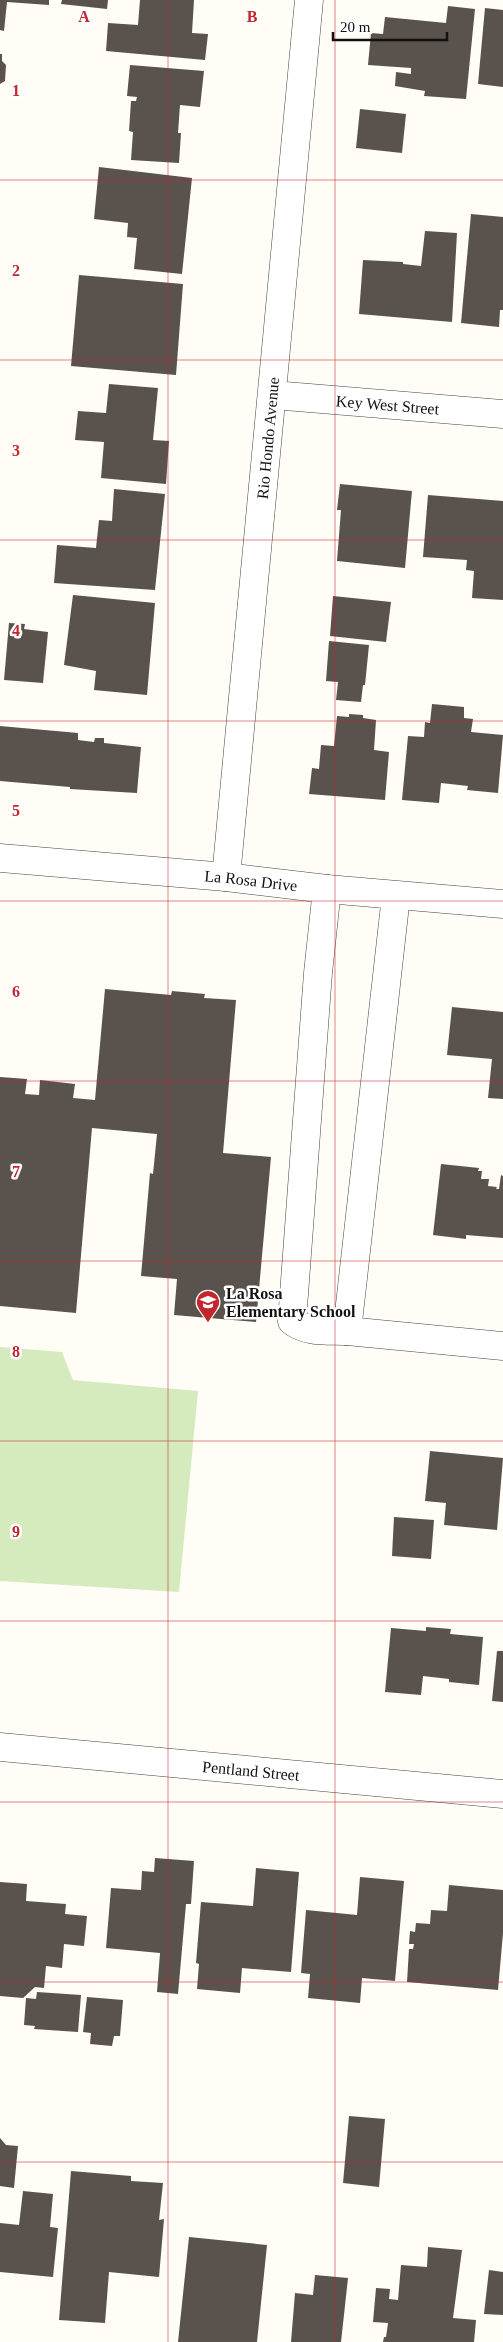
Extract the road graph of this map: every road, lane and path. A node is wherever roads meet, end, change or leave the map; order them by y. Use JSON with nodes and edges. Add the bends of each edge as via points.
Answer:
{"nodes":[{"id":1,"x":309,"y":0,"type":"edge"},
{"id":2,"x":273,"y":395,"type":"junction"},
{"id":3,"x":503,"y":414,"type":"edge"},
{"id":4,"x":0,"y":858,"type":"edge"},
{"id":5,"x":226,"y":877,"type":"junction"},
{"id":6,"x":327,"y":889,"type":"junction"},
{"id":7,"x":396,"y":896,"type":"junction"},
{"id":8,"x":503,"y":904,"type":"edge"},
{"id":9,"x":347,"y":1331,"type":"junction"},
{"id":10,"x":492,"y":1345,"type":"edge"},
{"id":11,"x":0,"y":1747,"type":"edge"},
{"id":12,"x":503,"y":1794,"type":"edge"}],
"edges":[{"from":1,"to":2,"type":"street","name":"Rio Hondo Avenue"},
{"from":2,"to":3,"type":"street","name":"Key West Street"},
{"from":2,"to":5,"type":"street","name":"Rio Hondo Avenue"},
{"from":4,"to":5,"type":"street","name":"La Rosa Drive"},
{"from":5,"to":6,"type":"street","name":"La Rosa Drive"},
{"from":6,"to":7,"type":"street","name":"La Rosa Drive"},
{"from":6,"to":9,"type":"street","via":[[292,1321],[310,1329]]},
{"from":7,"to":8,"type":"street","name":"La Rosa Drive"},
{"from":7,"to":9,"type":"street"},
{"from":9,"to":10,"type":"street"},
{"from":11,"to":12,"type":"street","name":"Pentland Street"}]}
